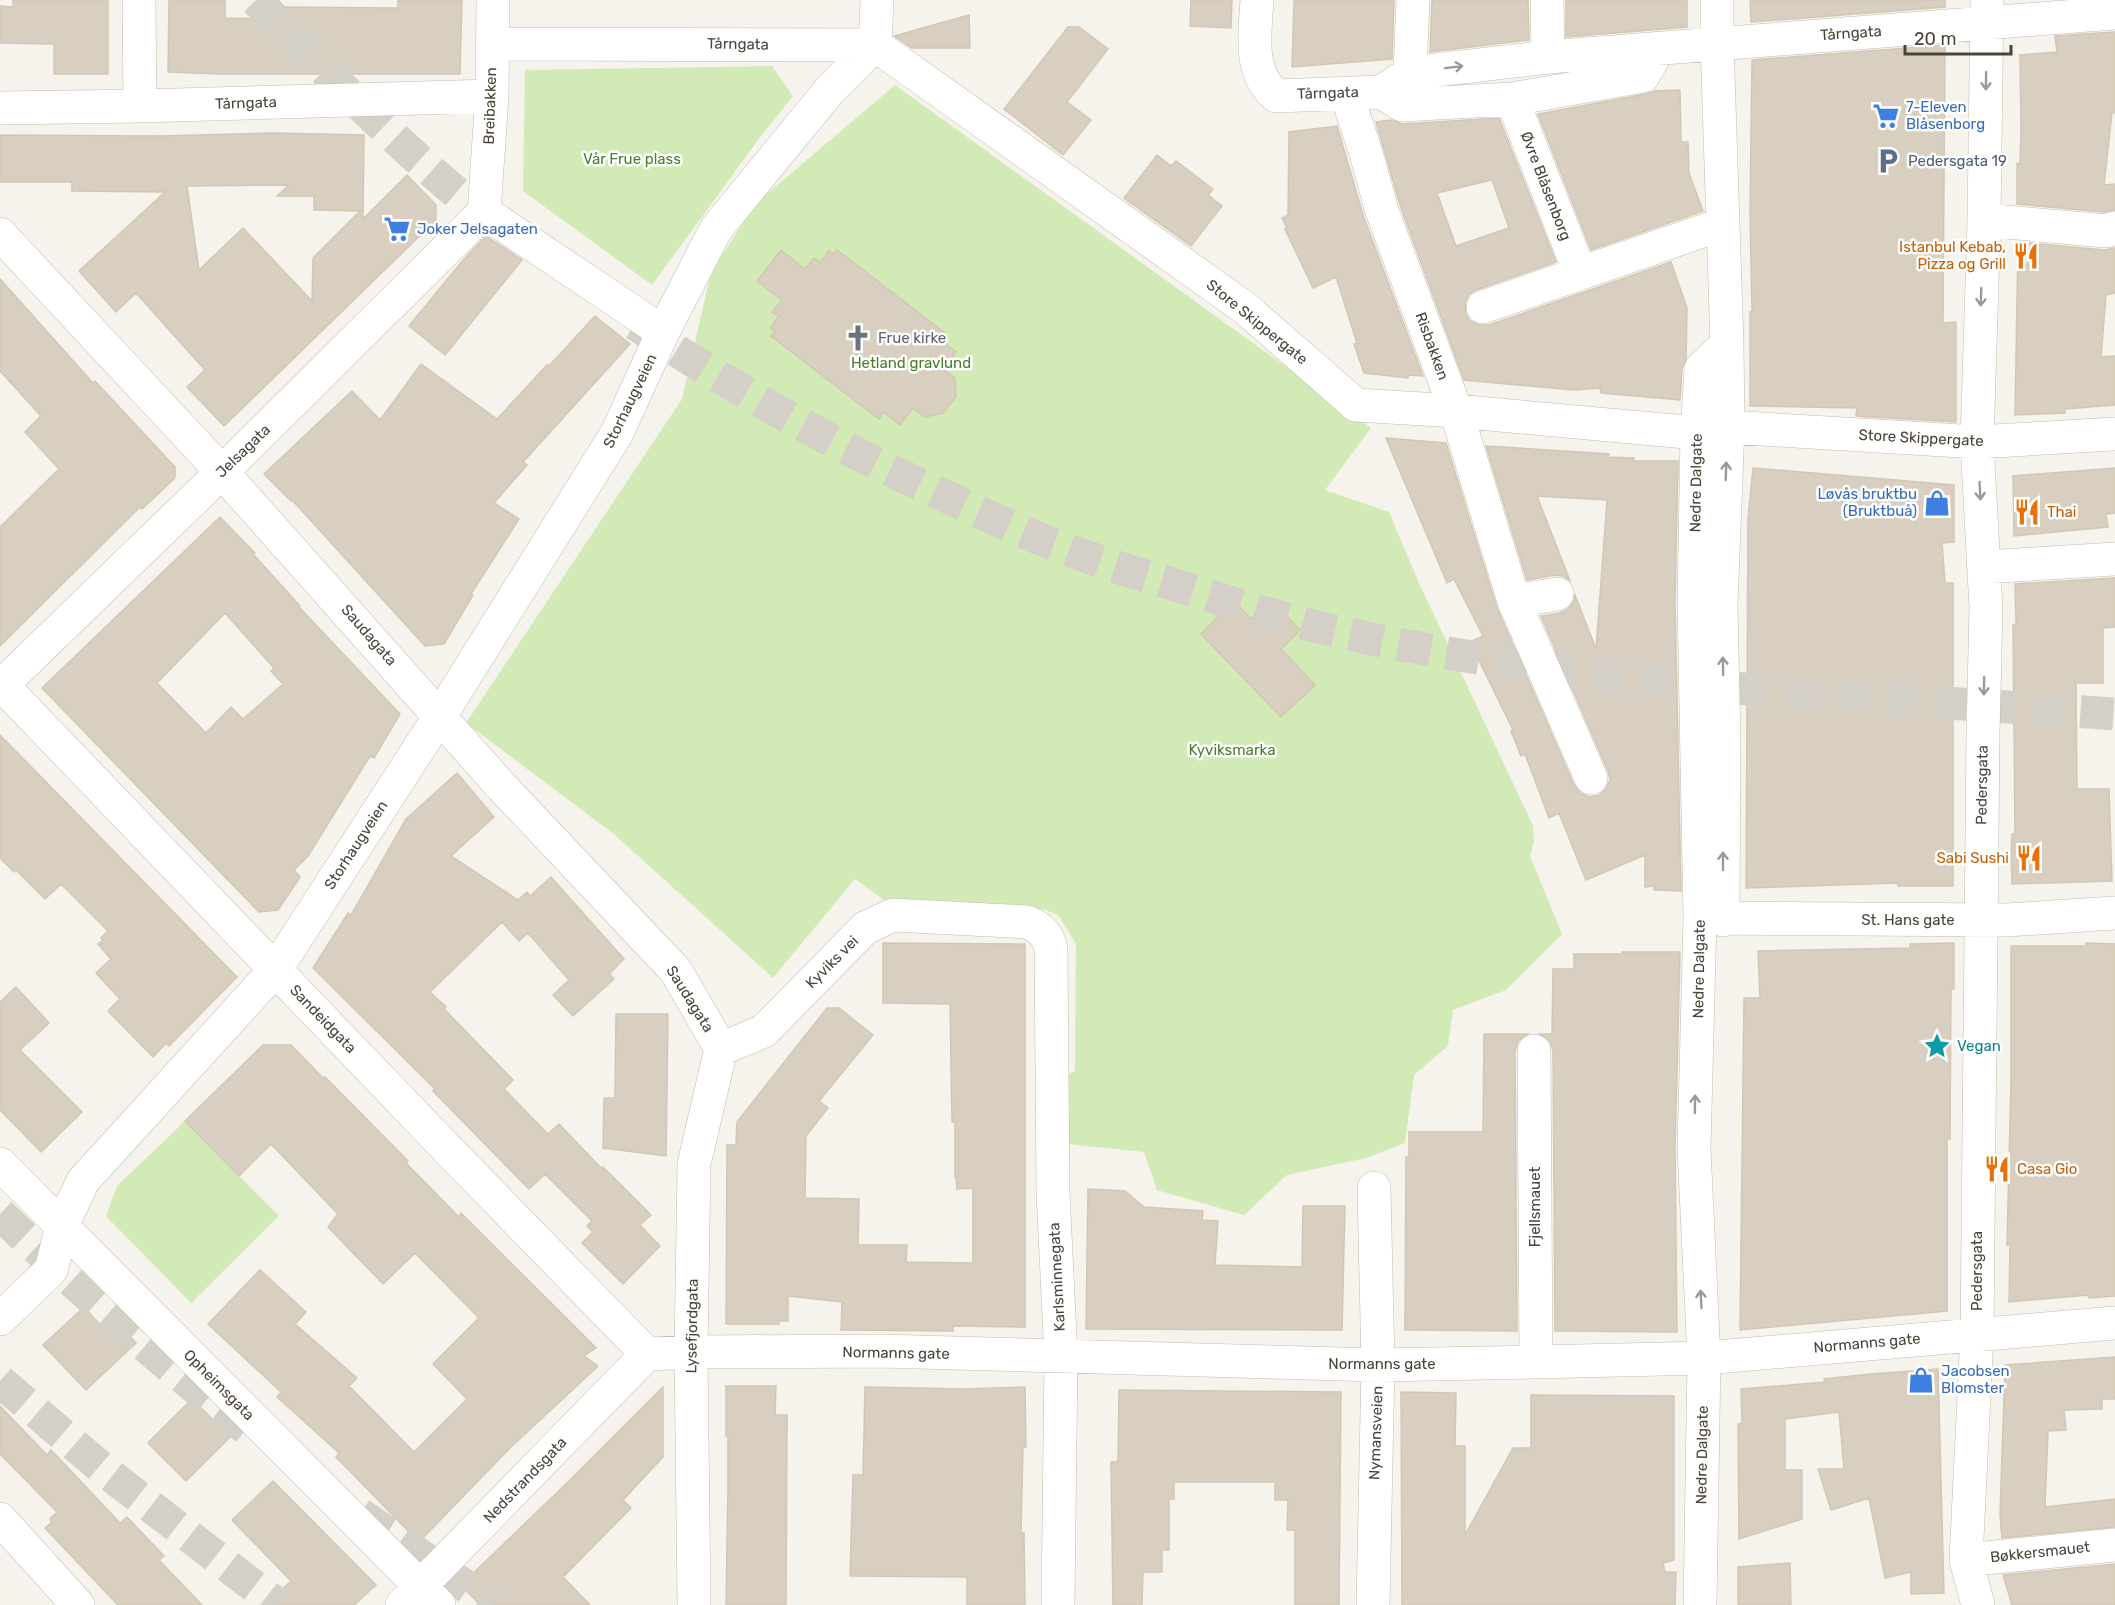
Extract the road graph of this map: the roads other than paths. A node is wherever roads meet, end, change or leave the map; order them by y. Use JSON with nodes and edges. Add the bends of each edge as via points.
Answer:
{"nodes":[{"id":1,"x":139,"y":0,"type":"edge"},
{"id":2,"x":493,"y":0,"type":"edge"},
{"id":3,"x":877,"y":0,"type":"edge"},
{"id":4,"x":1257,"y":0,"type":"edge"},
{"id":5,"x":1413,"y":0,"type":"edge"},
{"id":6,"x":1547,"y":0,"type":"edge"},
{"id":7,"x":1718,"y":0,"type":"edge"},
{"id":8,"x":1987,"y":11,"type":"edge"},
{"id":9,"x":2115,"y":13,"type":"edge"},
{"id":10,"x":1717,"y":43,"type":"junction"},
{"id":11,"x":492,"y":44,"type":"junction"},
{"id":12,"x":875,"y":45,"type":"junction"},
{"id":13,"x":1659,"y":48,"type":"junction"},
{"id":14,"x":1548,"y":57,"type":"junction"},
{"id":15,"x":1410,"y":73,"type":"junction"},
{"id":16,"x":1381,"y":92,"type":"junction"},
{"id":17,"x":1346,"y":93,"type":"junction"},
{"id":18,"x":492,"y":96,"type":"junction"},
{"id":19,"x":1512,"y":99,"type":"junction"},
{"id":20,"x":140,"y":106,"type":"junction"},
{"id":21,"x":0,"y":108,"type":"edge"},
{"id":22,"x":484,"y":212,"type":"junction"},
{"id":23,"x":1984,"y":220,"type":"junction"},
{"id":24,"x":1723,"y":224,"type":"junction"},
{"id":25,"x":2115,"y":228,"type":"edge"},
{"id":26,"x":0,"y":234,"type":"edge"},
{"id":27,"x":1580,"y":273,"type":"junction"},
{"id":28,"x":1483,"y":307,"type":"dead end"},
{"id":29,"x":663,"y":332,"type":"junction"},
{"id":30,"x":1456,"y":411,"type":"junction"},
{"id":31,"x":1712,"y":430,"type":"junction"},
{"id":32,"x":2115,"y":434,"type":"edge"},
{"id":33,"x":1977,"y":442,"type":"junction"},
{"id":34,"x":222,"y":472,"type":"junction"},
{"id":35,"x":2115,"y":559,"type":"edge"},
{"id":36,"x":1984,"y":567,"type":"junction"},
{"id":37,"x":1557,"y":594,"type":"dead end"},
{"id":38,"x":1514,"y":601,"type":"junction"},
{"id":39,"x":1,"y":685,"type":"edge"},
{"id":40,"x":440,"y":716,"type":"junction"},
{"id":41,"x":1591,"y":778,"type":"dead end"},
{"id":42,"x":2115,"y":914,"type":"edge"},
{"id":43,"x":1712,"y":919,"type":"junction"},
{"id":44,"x":1981,"y":920,"type":"junction"},
{"id":45,"x":1051,"y":949,"type":"joint"},
{"id":46,"x":276,"y":969,"type":"junction"},
{"id":47,"x":721,"y":1049,"type":"junction"},
{"id":48,"x":1534,"y":1051,"type":"dead end"},
{"id":49,"x":0,"y":1164,"type":"edge"},
{"id":50,"x":1374,"y":1188,"type":"dead end"},
{"id":51,"x":62,"y":1226,"type":"junction"},
{"id":52,"x":0,"y":1319,"type":"edge"},
{"id":53,"x":2115,"y":1323,"type":"edge"},
{"id":54,"x":1977,"y":1334,"type":"junction"},
{"id":55,"x":692,"y":1352,"type":"junction"},
{"id":56,"x":647,"y":1354,"type":"junction"},
{"id":57,"x":1061,"y":1357,"type":"junction"},
{"id":58,"x":1704,"y":1358,"type":"junction"},
{"id":59,"x":1536,"y":1362,"type":"junction"},
{"id":60,"x":1378,"y":1365,"type":"junction"},
{"id":61,"x":0,"y":1520,"type":"edge"},
{"id":62,"x":2115,"y":1545,"type":"edge"},
{"id":63,"x":1966,"y":1560,"type":"junction"},
{"id":64,"x":420,"y":1599,"type":"edge"},
{"id":65,"x":78,"y":1605,"type":"edge"},
{"id":66,"x":694,"y":1605,"type":"edge"},
{"id":67,"x":1058,"y":1605,"type":"edge"},
{"id":68,"x":1373,"y":1605,"type":"edge"},
{"id":69,"x":1700,"y":1605,"type":"edge"},
{"id":70,"x":1978,"y":1605,"type":"edge"}],
"edges":[{"from":1,"to":20,"type":"street"},
{"from":2,"to":11,"type":"street","name":"Breibakken"},
{"from":3,"to":12,"type":"street"},
{"from":4,"to":17,"type":"street","name":"Tårngata","via":[[1254,53],[1266,88],[1276,96]]},
{"from":5,"to":15,"type":"street"},
{"from":6,"to":14,"type":"street"},
{"from":7,"to":10,"type":"street","name":"Nedre Dalgate"},
{"from":8,"to":9,"type":"street","name":"Tårngata"},
{"from":8,"to":10,"type":"street","name":"Tårngata"},
{"from":8,"to":23,"type":"street","name":"Pedersgata","one_way":true},
{"from":10,"to":13,"type":"street","name":"Tårngata"},
{"from":10,"to":24,"type":"street","name":"Nedre Dalgate"},
{"from":11,"to":12,"type":"street","name":"Tårngata"},
{"from":11,"to":18,"type":"street","name":"Breibakken"},
{"from":12,"to":29,"type":"street","name":"Storhaugveien","via":[[829,91],[716,229]]},
{"from":12,"to":30,"type":"street","name":"Store Skippergate","via":[[1245,308],[1356,405]]},
{"from":13,"to":14,"type":"street","name":"Tårngata"},
{"from":13,"to":19,"type":"street","name":"Tårngata","via":[[1643,76]]},
{"from":15,"to":14,"type":"street","name":"Tårngata","one_way":true},
{"from":15,"to":16,"type":"street","name":"Tårngata"},
{"from":16,"to":17,"type":"street","name":"Tårngata"},
{"from":16,"to":19,"type":"street","name":"Tårngata","via":[[1402,105]]},
{"from":17,"to":30,"type":"street","name":"Risbakken","via":[[1382,211]]},
{"from":18,"to":20,"type":"street","name":"Tårngata"},
{"from":18,"to":22,"type":"street","name":"Breibakken"},
{"from":19,"to":27,"type":"street","name":"Øvre Blåsenborg"},
{"from":20,"to":21,"type":"street","name":"Tårngata"},
{"from":22,"to":29,"type":"street"},
{"from":22,"to":34,"type":"street","name":"Jelsagata"},
{"from":23,"to":25,"type":"street","via":[[2106,231]]},
{"from":23,"to":33,"type":"street","name":"Pedersgata","one_way":true},
{"from":24,"to":27,"type":"street"},
{"from":24,"to":31,"type":"street","name":"Nedre Dalgate","via":[[1727,344],[1701,369]]},
{"from":26,"to":34,"type":"street","name":"Saudagata"},
{"from":27,"to":28,"type":"street"},
{"from":29,"to":40,"type":"street","name":"Storhaugveien","via":[[617,433]]},
{"from":30,"to":31,"type":"street","name":"Store Skippergate"},
{"from":30,"to":38,"type":"street","name":"Risbakken"},
{"from":31,"to":33,"type":"street","name":"Store Skippergate"},
{"from":31,"to":43,"type":"street","name":"Nedre Dalgate","via":[[1694,602]]},
{"from":32,"to":33,"type":"street","name":"Store Skippergate"},
{"from":33,"to":36,"type":"street","name":"Pedersgata","one_way":true},
{"from":34,"to":39,"type":"street","name":"Jelsagata"},
{"from":34,"to":40,"type":"street","name":"Saudagata"},
{"from":35,"to":36,"type":"street"},
{"from":36,"to":44,"type":"street","name":"Pedersgata","one_way":true},
{"from":37,"to":38,"type":"street"},
{"from":38,"to":41,"type":"street","name":"Risbakken"},
{"from":39,"to":46,"type":"street","name":"Sandeidgata"},
{"from":40,"to":46,"type":"street","name":"Storhaugveien"},
{"from":40,"to":47,"type":"street","name":"Saudagata","via":[[676,971]]},
{"from":42,"to":44,"type":"street","name":"St. Hans gate"},
{"from":43,"to":44,"type":"street","name":"St. Hans gate"},
{"from":58,"to":43,"type":"street","name":"Nedre Dalgate","one_way":true,"via":[[1694,1149]]},
{"from":44,"to":54,"type":"street","name":"Pedersgata"},
{"from":45,"to":47,"type":"street","name":"Kyviks vei","via":[[1048,937],[1027,922],[893,915],[865,928],[764,1031]]},
{"from":45,"to":57,"type":"street","name":"Karlsminnegata","via":[[1053,1191]]},
{"from":46,"to":51,"type":"street","name":"Storhaugveien","via":[[83,1181]]},
{"from":46,"to":56,"type":"street","name":"Sandeidgata"},
{"from":47,"to":55,"type":"street","name":"Lysefjordgata","via":[[694,1164]]},
{"from":48,"to":59,"type":"street","name":"Fjellsmauet"},
{"from":49,"to":51,"type":"street","name":"Opheimsgata"},
{"from":50,"to":60,"type":"street","name":"Nymansveien"},
{"from":51,"to":52,"type":"street","name":"Storhaugveien","via":[[51,1270]]},
{"from":51,"to":64,"type":"street","name":"Opheimsgata"},
{"from":53,"to":54,"type":"street","name":"Normanns gate"},
{"from":54,"to":58,"type":"street","name":"Normanns gate"},
{"from":54,"to":63,"type":"street","name":"Pedersgata"},
{"from":55,"to":56,"type":"street","name":"Normanns gate"},
{"from":55,"to":57,"type":"street","name":"Normanns gate"},
{"from":55,"to":66,"type":"street","name":"Lysefjordgata"},
{"from":56,"to":64,"type":"street","name":"Nedstrandsgata"},
{"from":57,"to":60,"type":"street","name":"Normanns gate"},
{"from":57,"to":67,"type":"street","name":"Karlsminnegata"},
{"from":58,"to":59,"type":"street","name":"Normanns gate"},
{"from":58,"to":69,"type":"street","name":"Nedre Dalgate"},
{"from":59,"to":60,"type":"street","name":"Normanns gate"},
{"from":60,"to":68,"type":"street","name":"Nymansveien"},
{"from":61,"to":65,"type":"street"},
{"from":62,"to":63,"type":"street","name":"Bøkkersmauet"},
{"from":63,"to":70,"type":"street","name":"Pedersgata"}]}
